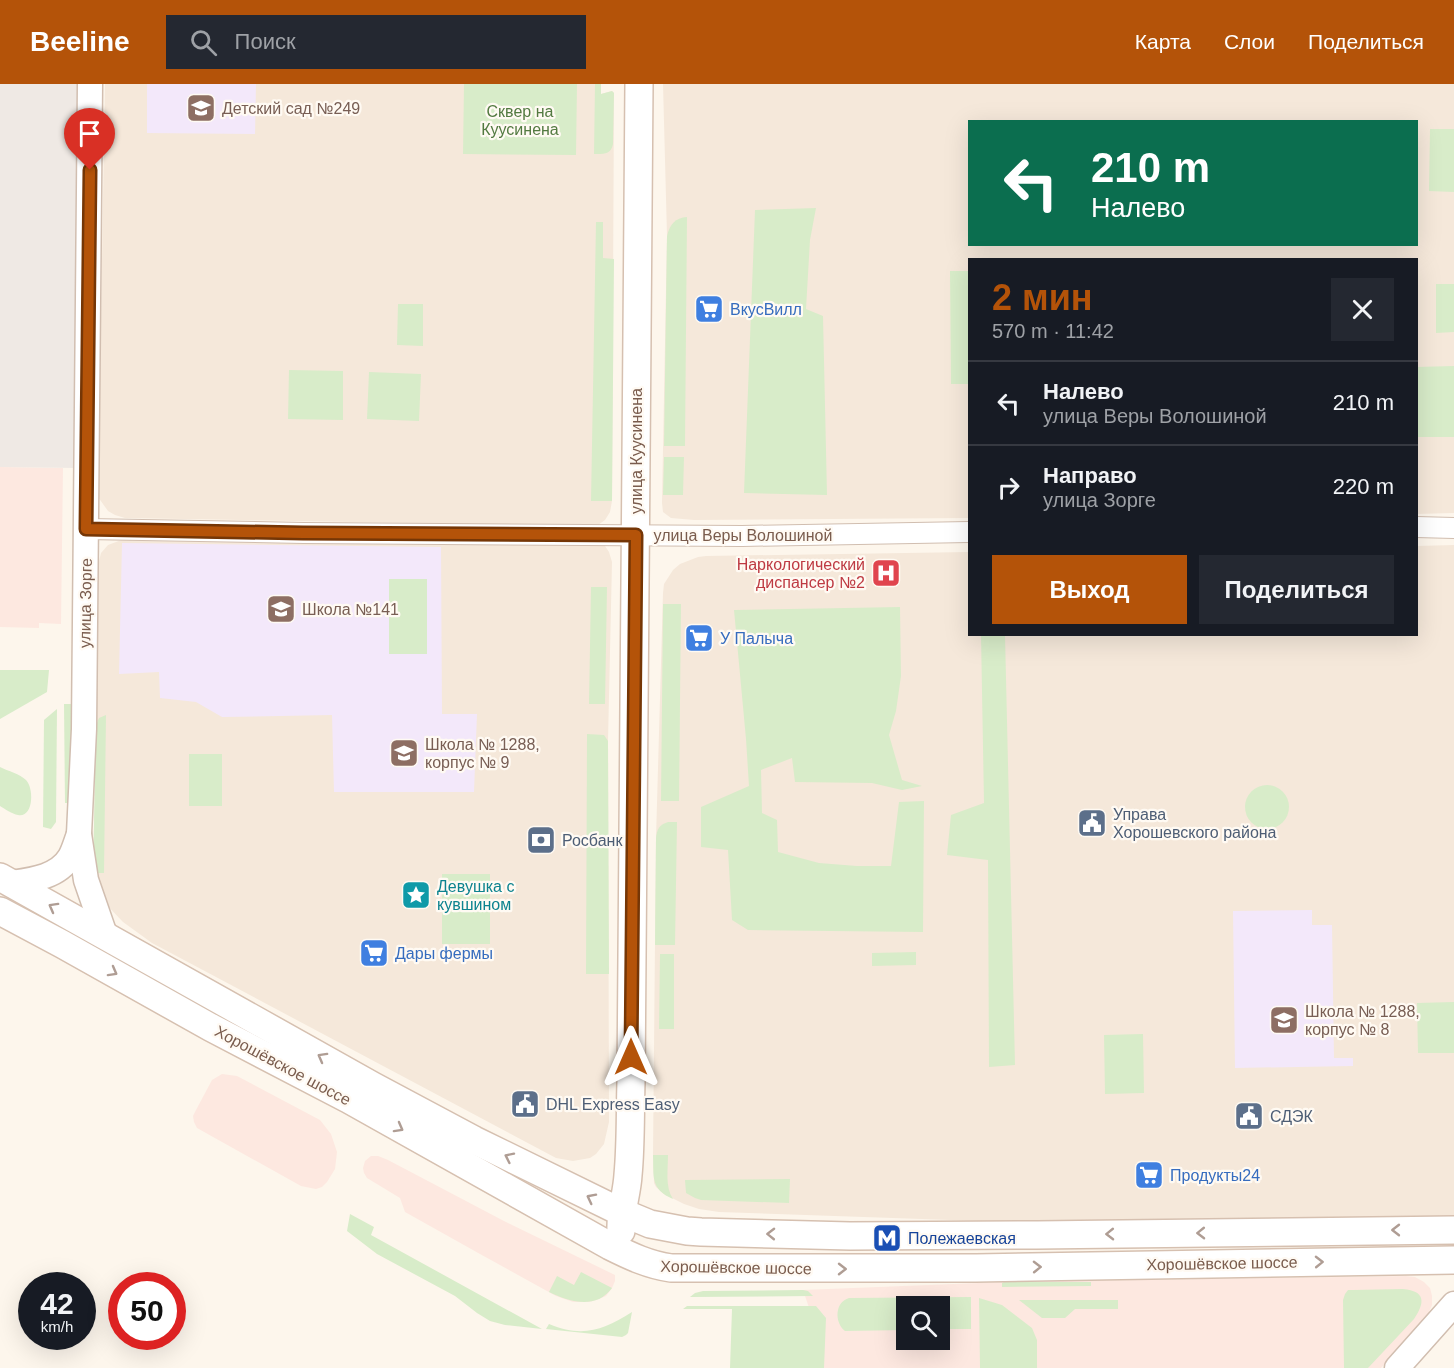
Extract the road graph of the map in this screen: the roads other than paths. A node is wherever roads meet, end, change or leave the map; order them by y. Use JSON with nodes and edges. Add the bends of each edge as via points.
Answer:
{"nodes":[{"id":1,"x":90,"y":84,"type":"edge"},
{"id":2,"x":639,"y":84,"type":"edge"},
{"id":3,"x":1418,"y":527,"type":"edge"},
{"id":4,"x":1454,"y":528,"type":"edge"},
{"id":5,"x":86,"y":529,"type":"junction"},
{"id":6,"x":968,"y":532,"type":"edge"},
{"id":7,"x":636,"y":535,"type":"junction"},
{"id":8,"x":79,"y":834,"type":"junction"},
{"id":9,"x":5,"y":880,"type":"edge"},
{"id":10,"x":0,"y":911,"type":"edge"},
{"id":11,"x":105,"y":935,"type":"junction"},
{"id":12,"x":621,"y":1212,"type":"junction"},
{"id":13,"x":565,"y":1220,"type":"junction"},
{"id":14,"x":1454,"y":1230,"type":"edge"},
{"id":15,"x":638,"y":1260,"type":"junction"},
{"id":16,"x":1454,"y":1260,"type":"edge"},
{"id":17,"x":1454,"y":1304,"type":"edge"},
{"id":18,"x":1397,"y":1368,"type":"edge"}],
"edges":[{"from":1,"to":5,"type":"street","name":"улица Зорге"},
{"from":2,"to":7,"type":"main road","name":"улица Куусинена"},
{"from":3,"to":4,"type":"street"},
{"from":5,"to":7,"type":"street","name":"улица Веры Волошиной"},
{"from":5,"to":8,"type":"street","name":"улица Зорге"},
{"from":6,"to":7,"type":"street","name":"улица Веры Волошиной"},
{"from":7,"to":12,"type":"main road","name":"улица Куусинена","via":[[629,1162]]},
{"from":8,"to":9,"type":"street","name":"улица Зорге","via":[[62,868],[48,875]]},
{"from":8,"to":11,"type":"street","name":"улица Зорге","via":[[86,880]]},
{"from":11,"to":9,"type":"main road","name":"Хорошёвское шоссе","one_way":true},
{"from":10,"to":13,"type":"main road","name":"Хорошёвское шоссе","one_way":true},
{"from":12,"to":11,"type":"main road","name":"Хорошёвское шоссе","one_way":true,"via":[[373,1086]]},
{"from":12,"to":13,"type":"main road","via":[[613,1224],[597,1231]]},
{"from":14,"to":12,"type":"main road","name":"Хорошёвское шоссе","one_way":true,"via":[[839,1236],[687,1231],[650,1224]]},
{"from":12,"to":15,"type":"main road","name":"улица Куусинена","via":[[622,1246]]},
{"from":13,"to":15,"type":"main road","name":"Хорошёвское шоссе"},
{"from":15,"to":16,"type":"main road","name":"Хорошёвское шоссе","one_way":true,"via":[[671,1269]]},
{"from":17,"to":18,"type":"street"}]}
